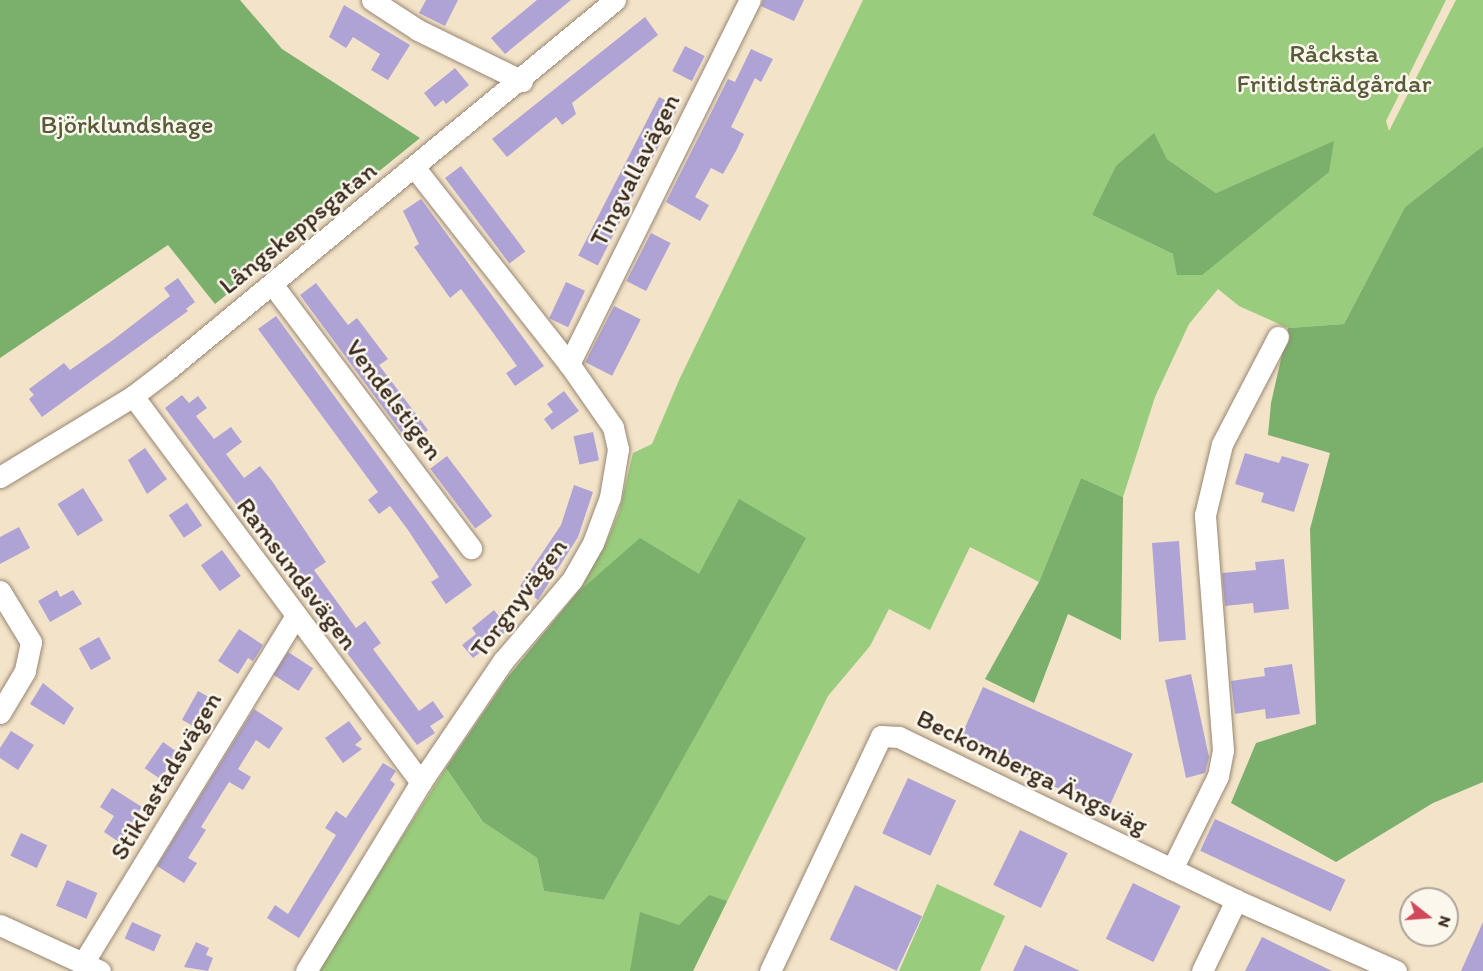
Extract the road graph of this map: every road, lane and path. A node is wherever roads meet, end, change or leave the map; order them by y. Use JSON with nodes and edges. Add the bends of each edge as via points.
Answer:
{"nodes":[{"id":1,"x":372,"y":0,"type":"edge"},
{"id":2,"x":615,"y":0,"type":"edge"},
{"id":3,"x":750,"y":0,"type":"edge"},
{"id":4,"x":522,"y":81,"type":"junction"},
{"id":5,"x":415,"y":168,"type":"junction"},
{"id":6,"x":272,"y":284,"type":"junction"},
{"id":7,"x":1278,"y":337,"type":"dead end"},
{"id":8,"x":569,"y":364,"type":"junction"},
{"id":9,"x":133,"y":396,"type":"junction"},
{"id":10,"x":0,"y":477,"type":"edge"},
{"id":11,"x":471,"y":548,"type":"dead end"},
{"id":12,"x":0,"y":591,"type":"edge"},
{"id":13,"x":295,"y":617,"type":"junction"},
{"id":14,"x":0,"y":713,"type":"edge"},
{"id":15,"x":421,"y":782,"type":"junction"},
{"id":16,"x":1172,"y":869,"type":"junction"},
{"id":17,"x":1236,"y":900,"type":"junction"},
{"id":18,"x":0,"y":925,"type":"edge"},
{"id":19,"x":91,"y":967,"type":"edge"},
{"id":20,"x":306,"y":971,"type":"edge"},
{"id":21,"x":770,"y":971,"type":"edge"},
{"id":22,"x":1202,"y":971,"type":"edge"},
{"id":23,"x":1395,"y":971,"type":"edge"}],
"edges":[{"from":1,"to":4,"type":"street","via":[[418,30]]},
{"from":2,"to":4,"type":"street","name":"Långskeppsgatan"},
{"from":3,"to":8,"type":"street","name":"Tingvallavägen"},
{"from":4,"to":5,"type":"street","name":"Långskeppsgatan"},
{"from":5,"to":6,"type":"street","name":"Långskeppsgatan"},
{"from":5,"to":8,"type":"street","name":"Torgnyvägen"},
{"from":6,"to":9,"type":"street","name":"Långskeppsgatan"},
{"from":6,"to":11,"type":"street","name":"Vendelstigen"},
{"from":7,"to":16,"type":"street","via":[[1222,444],[1204,515],[1223,750],[1218,776]]},
{"from":8,"to":15,"type":"street","name":"Torgnyvägen","via":[[613,427],[618,449],[610,497],[593,543],[572,580],[503,662]]},
{"from":9,"to":10,"type":"street","name":"Långskeppsgatan"},
{"from":9,"to":13,"type":"street","name":"Ramsundsvägen"},
{"from":12,"to":14,"type":"street","via":[[31,642],[25,671]]},
{"from":13,"to":15,"type":"street","name":"Ramsundsvägen"},
{"from":13,"to":19,"type":"street","name":"Stiklastadsvägen"},
{"from":15,"to":20,"type":"street","name":"Torgnyvägen"},
{"from":16,"to":17,"type":"street","name":"Beckomberga Ängsväg"},
{"from":16,"to":21,"type":"street","name":"Beckomberga Ängsväg","via":[[899,737],[881,736]]},
{"from":17,"to":22,"type":"street"},
{"from":17,"to":23,"type":"street","name":"Beckomberga Ängsväg"},
{"from":18,"to":19,"type":"street"}]}
